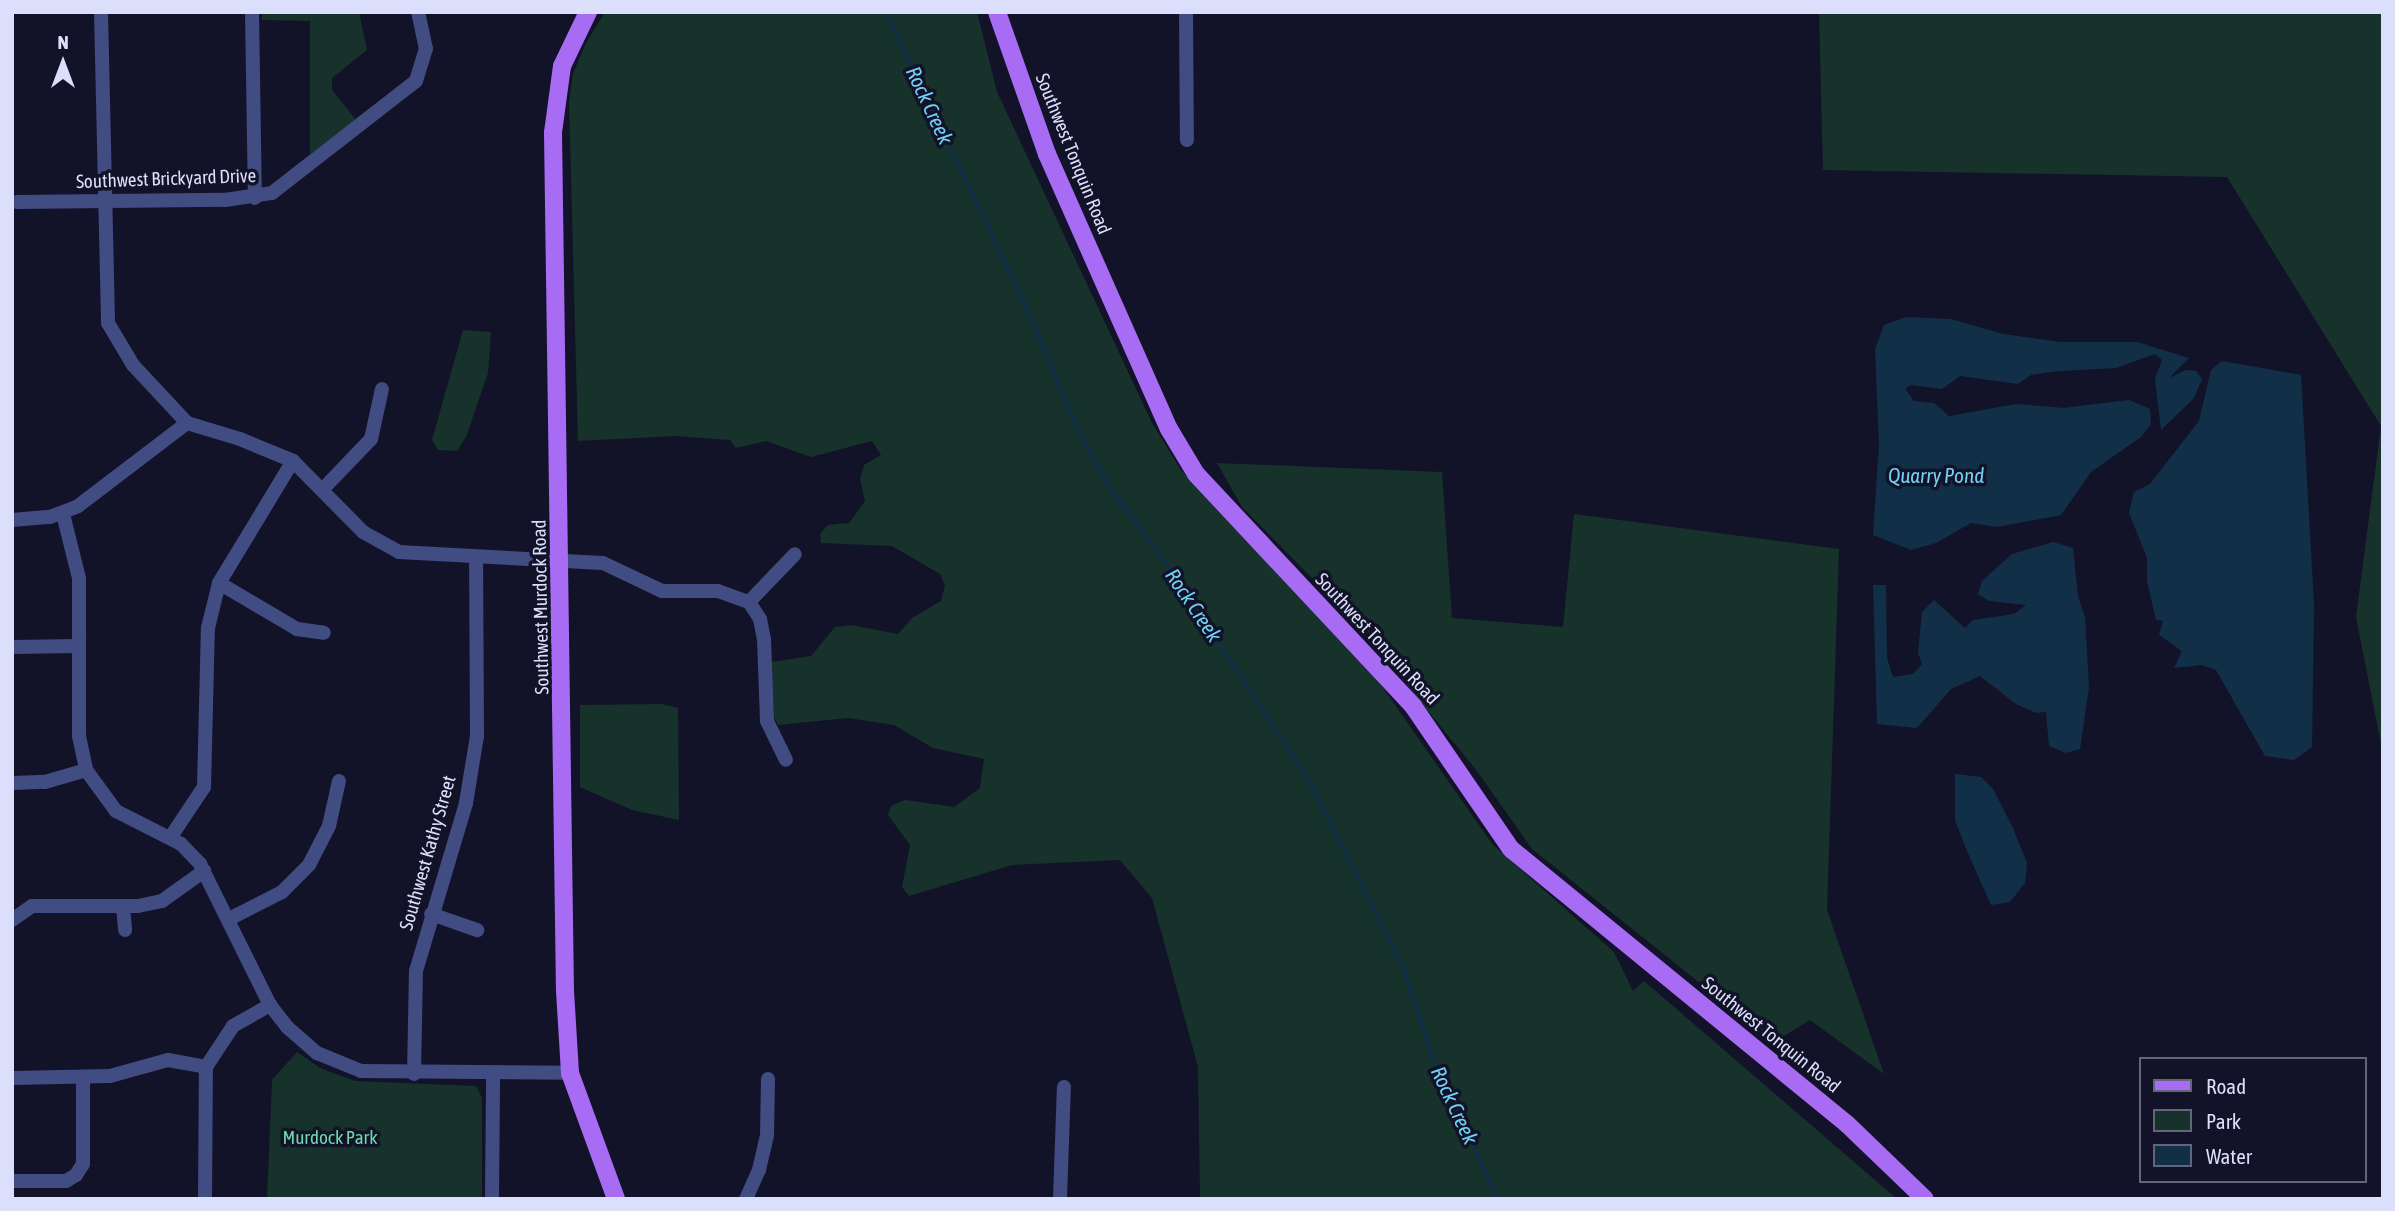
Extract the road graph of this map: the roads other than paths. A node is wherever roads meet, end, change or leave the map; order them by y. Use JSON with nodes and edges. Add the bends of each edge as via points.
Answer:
{"nodes":[{"id":1,"x":101,"y":12,"type":"edge"},
{"id":2,"x":252,"y":12,"type":"edge"},
{"id":3,"x":418,"y":12,"type":"edge"},
{"id":4,"x":997,"y":12,"type":"edge"},
{"id":5,"x":1186,"y":12,"type":"edge"},
{"id":6,"x":583,"y":14,"type":"edge"},
{"id":7,"x":1187,"y":140,"type":"dead end"},
{"id":8,"x":255,"y":198,"type":"junction"},
{"id":9,"x":102,"y":201,"type":"junction"},
{"id":10,"x":17,"y":202,"type":"dead end"},
{"id":11,"x":382,"y":389,"type":"dead end"},
{"id":12,"x":187,"y":423,"type":"junction"},
{"id":13,"x":293,"y":461,"type":"junction"},
{"id":14,"x":324,"y":488,"type":"junction"},
{"id":15,"x":63,"y":514,"type":"junction"},
{"id":16,"x":12,"y":520,"type":"edge"},
{"id":17,"x":795,"y":554,"type":"dead end"},
{"id":18,"x":476,"y":559,"type":"junction"},
{"id":19,"x":562,"y":562,"type":"junction"},
{"id":20,"x":219,"y":583,"type":"junction"},
{"id":21,"x":749,"y":602,"type":"junction"},
{"id":22,"x":324,"y":633,"type":"dead end"},
{"id":23,"x":79,"y":646,"type":"junction"},
{"id":24,"x":12,"y":647,"type":"edge"},
{"id":25,"x":786,"y":760,"type":"dead end"},
{"id":26,"x":86,"y":770,"type":"junction"},
{"id":27,"x":339,"y":781,"type":"dead end"},
{"id":28,"x":12,"y":783,"type":"edge"},
{"id":29,"x":170,"y":838,"type":"junction"},
{"id":30,"x":204,"y":871,"type":"junction"},
{"id":31,"x":123,"y":906,"type":"junction"},
{"id":32,"x":431,"y":914,"type":"junction"},
{"id":33,"x":229,"y":919,"type":"junction"},
{"id":34,"x":12,"y":920,"type":"edge"},
{"id":35,"x":125,"y":930,"type":"dead end"},
{"id":36,"x":477,"y":930,"type":"dead end"},
{"id":37,"x":270,"y":1004,"type":"junction"},
{"id":38,"x":206,"y":1067,"type":"junction"},
{"id":39,"x":493,"y":1073,"type":"junction"},
{"id":40,"x":569,"y":1073,"type":"junction"},
{"id":41,"x":414,"y":1074,"type":"junction"},
{"id":42,"x":12,"y":1078,"type":"edge"},
{"id":43,"x":83,"y":1078,"type":"junction"},
{"id":44,"x":768,"y":1079,"type":"dead end"},
{"id":45,"x":1064,"y":1087,"type":"dead end"},
{"id":46,"x":12,"y":1181,"type":"edge"},
{"id":47,"x":205,"y":1199,"type":"edge"},
{"id":48,"x":492,"y":1199,"type":"edge"},
{"id":49,"x":616,"y":1199,"type":"edge"},
{"id":50,"x":746,"y":1199,"type":"edge"},
{"id":51,"x":1060,"y":1199,"type":"edge"},
{"id":52,"x":1925,"y":1199,"type":"edge"}],
"edges":[{"from":1,"to":9,"type":"street"},
{"from":2,"to":8,"type":"street"},
{"from":3,"to":8,"type":"street","name":"Southwest Brickyard Drive","via":[[426,49],[416,81],[281,188]]},
{"from":4,"to":52,"type":"main road","name":"Southwest Tonquin Road","via":[[1047,154],[1170,429],[1196,474],[1407,699],[1511,849],[1847,1124]]},
{"from":5,"to":7,"type":"street"},
{"from":6,"to":19,"type":"main road","name":"Southwest Murdock Road","via":[[562,66],[554,121]]},
{"from":8,"to":9,"type":"street","name":"Southwest Brickyard Drive"},
{"from":9,"to":10,"type":"street","name":"Southwest Brickyard Drive"},
{"from":9,"to":12,"type":"street","via":[[108,323],[133,365]]},
{"from":11,"to":14,"type":"street","via":[[371,439]]},
{"from":12,"to":13,"type":"street","via":[[272,449]]},
{"from":12,"to":15,"type":"street"},
{"from":13,"to":14,"type":"street"},
{"from":13,"to":20,"type":"street"},
{"from":14,"to":18,"type":"street","via":[[381,545],[411,554]]},
{"from":15,"to":16,"type":"street"},
{"from":15,"to":23,"type":"street","via":[[79,578]]},
{"from":17,"to":21,"type":"street"},
{"from":18,"to":19,"type":"street"},
{"from":18,"to":32,"type":"street","name":"Southwest Kathy Street","via":[[477,736],[466,803]]},
{"from":19,"to":21,"type":"street","via":[[603,563],[662,591],[718,591]]},
{"from":19,"to":40,"type":"main road","name":"Southwest Murdock Road"},
{"from":20,"to":22,"type":"street","via":[[297,629]]},
{"from":20,"to":29,"type":"street","via":[[208,628],[204,787]]},
{"from":21,"to":25,"type":"street","via":[[761,619],[767,721]]},
{"from":23,"to":24,"type":"street"},
{"from":23,"to":26,"type":"street","via":[[79,736]]},
{"from":26,"to":28,"type":"street","via":[[46,782]]},
{"from":26,"to":29,"type":"street","via":[[116,811]]},
{"from":27,"to":33,"type":"street","via":[[329,826],[309,864],[282,892]]},
{"from":29,"to":30,"type":"street","via":[[188,850]]},
{"from":30,"to":31,"type":"street","via":[[162,901]]},
{"from":30,"to":33,"type":"street"},
{"from":31,"to":34,"type":"street","via":[[32,906]]},
{"from":31,"to":35,"type":"street"},
{"from":32,"to":36,"type":"street"},
{"from":32,"to":41,"type":"street","name":"Southwest Kathy Street","via":[[416,971]]},
{"from":33,"to":37,"type":"street"},
{"from":37,"to":38,"type":"street","via":[[233,1026]]},
{"from":37,"to":41,"type":"street","via":[[298,1038],[328,1060],[362,1071]]},
{"from":38,"to":43,"type":"street","via":[[168,1060],[120,1074]]},
{"from":38,"to":47,"type":"street"},
{"from":39,"to":40,"type":"street"},
{"from":39,"to":41,"type":"street"},
{"from":39,"to":48,"type":"street"},
{"from":40,"to":49,"type":"main road","name":"Southwest Murdock Road"},
{"from":42,"to":43,"type":"street"},
{"from":43,"to":46,"type":"street","via":[[83,1164],[76,1175],[66,1181]]},
{"from":44,"to":50,"type":"street","via":[[767,1136],[760,1170]]},
{"from":45,"to":51,"type":"street"}]}
